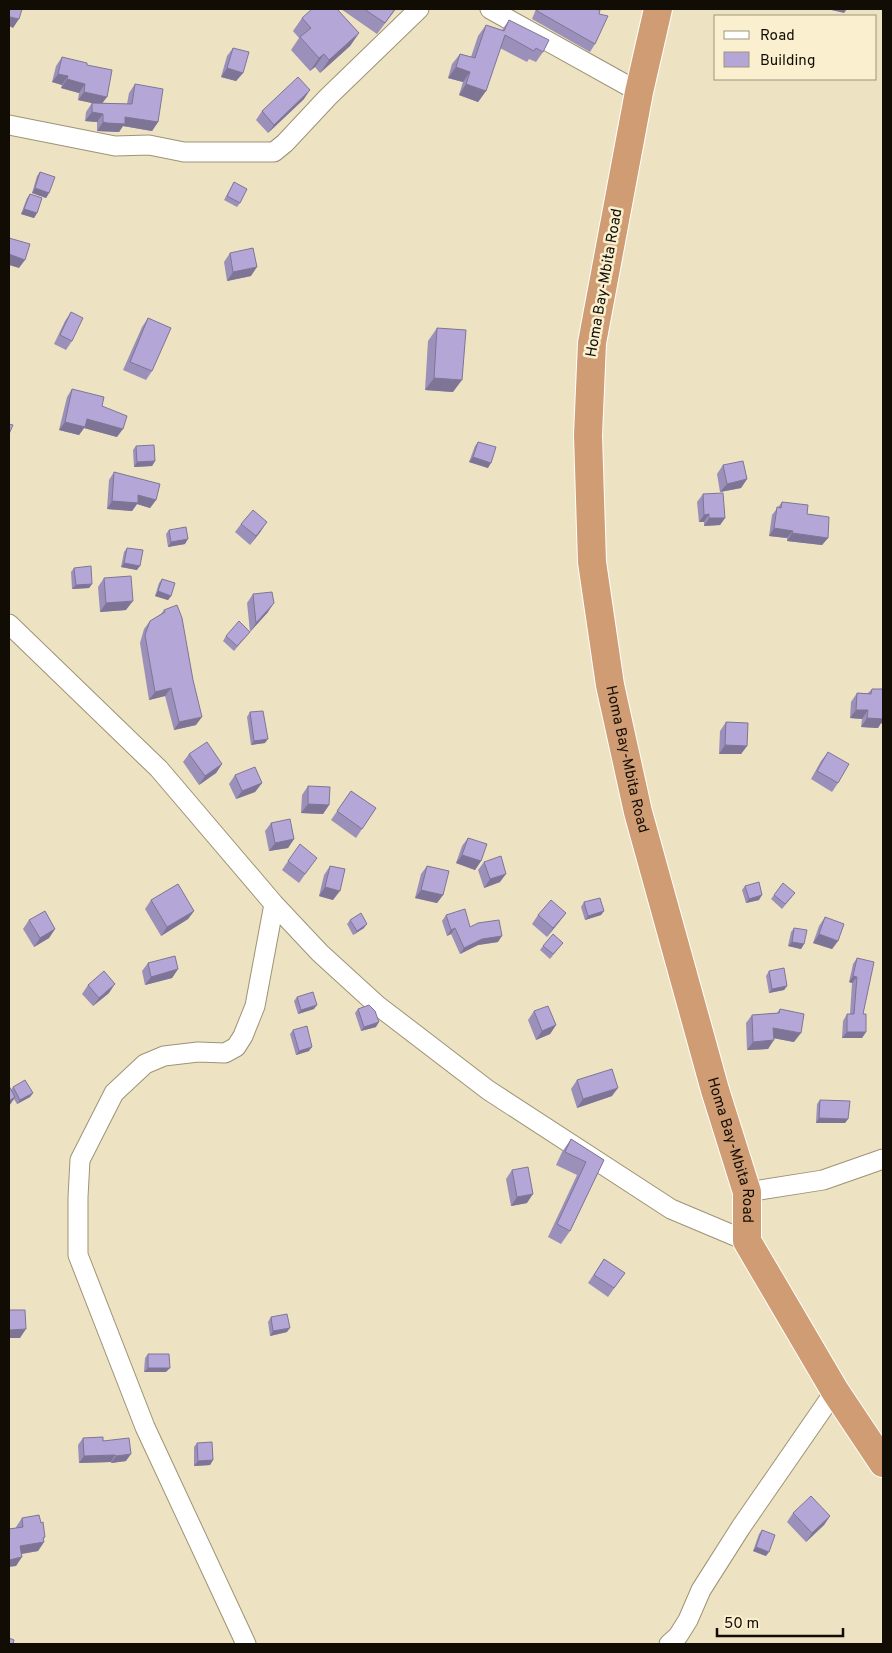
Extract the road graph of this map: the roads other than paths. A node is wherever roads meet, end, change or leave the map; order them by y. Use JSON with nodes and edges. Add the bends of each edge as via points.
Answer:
{"nodes":[{"id":1,"x":419,"y":9,"type":"edge"},
{"id":2,"x":490,"y":9,"type":"edge"},
{"id":3,"x":658,"y":9,"type":"edge"},
{"id":4,"x":638,"y":92,"type":"junction"},
{"id":5,"x":9,"y":125,"type":"edge"},
{"id":6,"x":9,"y":624,"type":"edge"},
{"id":7,"x":274,"y":904,"type":"junction"},
{"id":8,"x":883,"y":1159,"type":"edge"},
{"id":9,"x":747,"y":1192,"type":"junction"},
{"id":10,"x":747,"y":1242,"type":"junction"},
{"id":11,"x":835,"y":1391,"type":"junction"},
{"id":12,"x":883,"y":1464,"type":"edge"},
{"id":13,"x":246,"y":1644,"type":"edge"},
{"id":14,"x":669,"y":1644,"type":"edge"}],
"edges":[{"from":1,"to":5,"type":"street","via":[[274,152],[184,152],[149,145],[115,146]]},
{"from":2,"to":4,"type":"street"},
{"from":3,"to":4,"type":"highway","name":"Homa Bay-Mbita Road"},
{"from":4,"to":9,"type":"highway","name":"Homa Bay-Mbita Road","via":[[592,343],[588,435],[592,562],[610,685],[638,812],[715,1090]]},
{"from":6,"to":7,"type":"street","via":[[159,769]]},
{"from":7,"to":10,"type":"street","via":[[320,953],[377,1005],[488,1090],[671,1209]]},
{"from":7,"to":13,"type":"street","via":[[255,1006],[236,1047],[225,1053],[164,1056],[145,1064],[114,1093],[80,1160],[78,1255],[145,1427]]},
{"from":8,"to":9,"type":"street","via":[[823,1180]]},
{"from":9,"to":10,"type":"highway","name":"Homa Bay-Mbita Road"},
{"from":10,"to":11,"type":"highway","name":"Homa Bay-Mbita Road"},
{"from":11,"to":12,"type":"highway","name":"Homa Bay-Mbita Road"},
{"from":11,"to":14,"type":"street","via":[[741,1527],[701,1590],[688,1620]]}]}
